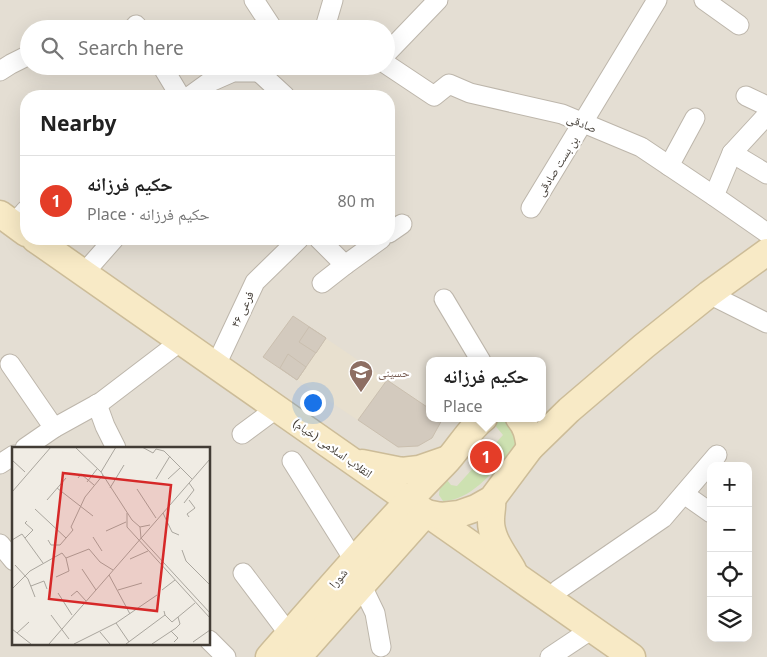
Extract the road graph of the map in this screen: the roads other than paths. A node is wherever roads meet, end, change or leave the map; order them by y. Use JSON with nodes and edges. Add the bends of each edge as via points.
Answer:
{"nodes":[{"id":1,"x":254,"y":0,"type":"edge"},
{"id":2,"x":333,"y":0,"type":"edge"},
{"id":3,"x":438,"y":0,"type":"edge"},
{"id":4,"x":657,"y":0,"type":"edge"},
{"id":5,"x":704,"y":0,"type":"edge"},
{"id":6,"x":267,"y":20,"type":"edge"},
{"id":7,"x":327,"y":20,"type":"edge"},
{"id":8,"x":739,"y":25,"type":"dead end"},
{"id":9,"x":395,"y":45,"type":"edge"},
{"id":10,"x":20,"y":60,"type":"edge"},
{"id":11,"x":395,"y":70,"type":"edge"},
{"id":12,"x":0,"y":71,"type":"edge"},
{"id":13,"x":167,"y":75,"type":"edge"},
{"id":14,"x":226,"y":75,"type":"edge"},
{"id":15,"x":267,"y":75,"type":"edge"},
{"id":16,"x":176,"y":90,"type":"edge"},
{"id":17,"x":198,"y":90,"type":"edge"},
{"id":18,"x":279,"y":90,"type":"edge"},
{"id":19,"x":746,"y":96,"type":"dead end"},
{"id":20,"x":767,"y":106,"type":"edge"},
{"id":21,"x":767,"y":115,"type":"edge"},
{"id":22,"x":695,"y":118,"type":"dead end"},
{"id":23,"x":583,"y":123,"type":"junction"},
{"id":24,"x":732,"y":153,"type":"junction"},
{"id":25,"x":669,"y":166,"type":"junction"},
{"id":26,"x":767,"y":174,"type":"edge"},
{"id":27,"x":714,"y":196,"type":"junction"},
{"id":28,"x":531,"y":208,"type":"dead end"},
{"id":29,"x":767,"y":233,"type":"edge"},
{"id":30,"x":44,"y":245,"type":"edge"},
{"id":31,"x":109,"y":245,"type":"edge"},
{"id":32,"x":293,"y":245,"type":"edge"},
{"id":33,"x":326,"y":245,"type":"edge"},
{"id":34,"x":373,"y":245,"type":"edge"},
{"id":35,"x":767,"y":252,"type":"edge"},
{"id":36,"x":345,"y":265,"type":"junction"},
{"id":37,"x":84,"y":273,"type":"junction"},
{"id":38,"x":322,"y":283,"type":"dead end"},
{"id":39,"x":709,"y":294,"type":"junction"},
{"id":40,"x":444,"y":299,"type":"dead end"},
{"id":41,"x":767,"y":323,"type":"edge"},
{"id":42,"x":181,"y":341,"type":"junction"},
{"id":43,"x":479,"y":357,"type":"edge"},
{"id":44,"x":10,"y":364,"type":"dead end"},
{"id":45,"x":216,"y":366,"type":"junction"},
{"id":46,"x":97,"y":404,"type":"junction"},
{"id":47,"x":277,"y":408,"type":"junction"},
{"id":48,"x":569,"y":410,"type":"junction"},
{"id":49,"x":546,"y":414,"type":"edge"},
{"id":50,"x":480,"y":422,"type":"edge"},
{"id":51,"x":522,"y":422,"type":"edge"},
{"id":52,"x":54,"y":428,"type":"junction"},
{"id":53,"x":242,"y":434,"type":"dead end"},
{"id":54,"x":26,"y":447,"type":"edge"},
{"id":55,"x":116,"y":447,"type":"edge"},
{"id":56,"x":530,"y":448,"type":"junction"},
{"id":57,"x":717,"y":455,"type":"dead end"},
{"id":58,"x":12,"y":456,"type":"edge"},
{"id":59,"x":450,"y":457,"type":"junction"},
{"id":60,"x":292,"y":461,"type":"dead end"},
{"id":61,"x":353,"y":461,"type":"junction"},
{"id":62,"x":0,"y":464,"type":"edge"},
{"id":63,"x":684,"y":494,"type":"junction"},
{"id":64,"x":492,"y":499,"type":"junction"},
{"id":65,"x":417,"y":507,"type":"junction"},
{"id":66,"x":707,"y":510,"type":"edge"},
{"id":67,"x":0,"y":544,"type":"edge"},
{"id":68,"x":12,"y":559,"type":"edge"},
{"id":69,"x":354,"y":560,"type":"junction"},
{"id":70,"x":243,"y":573,"type":"dead end"},
{"id":71,"x":518,"y":577,"type":"junction"},
{"id":72,"x":362,"y":586,"type":"junction"},
{"id":73,"x":558,"y":590,"type":"dead end"},
{"id":74,"x":592,"y":629,"type":"junction"},
{"id":75,"x":210,"y":641,"type":"edge"},
{"id":76,"x":294,"y":645,"type":"edge"},
{"id":77,"x":381,"y":647,"type":"dead end"},
{"id":78,"x":226,"y":657,"type":"edge"},
{"id":79,"x":269,"y":657,"type":"edge"},
{"id":80,"x":550,"y":657,"type":"edge"},
{"id":81,"x":632,"y":657,"type":"edge"}],
"edges":[{"from":1,"to":6,"type":"street"},
{"from":2,"to":7,"type":"street"},
{"from":3,"to":9,"type":"street"},
{"from":4,"to":23,"type":"street","name":"بن بست صادقی"},
{"from":5,"to":8,"type":"street"},
{"from":10,"to":12,"type":"street"},
{"from":11,"to":23,"type":"street","name":"صادقی","via":[[434,96],[449,84],[470,93],[562,114]]},
{"from":13,"to":16,"type":"street"},
{"from":14,"to":17,"type":"street"},
{"from":15,"to":18,"type":"street"},
{"from":19,"to":20,"type":"street"},
{"from":21,"to":24,"type":"street"},
{"from":22,"to":25,"type":"street"},
{"from":23,"to":25,"type":"street","name":"صادقی","via":[[641,147]]},
{"from":23,"to":28,"type":"street","name":"بن بست صادقی"},
{"from":24,"to":26,"type":"street"},
{"from":24,"to":27,"type":"street"},
{"from":25,"to":27,"type":"street","name":"صادقی"},
{"from":27,"to":29,"type":"street","name":"صادقی"},
{"from":30,"to":37,"type":"main road","name":"انقلاب اسلامی (خیام)"},
{"from":31,"to":37,"type":"street"},
{"from":32,"to":45,"type":"street","name":"فرعی ۴۶","via":[[255,282]]},
{"from":33,"to":36,"type":"street"},
{"from":34,"to":36,"type":"street"},
{"from":35,"to":39,"type":"main road"},
{"from":36,"to":38,"type":"street"},
{"from":37,"to":42,"type":"main road","name":"انقلاب اسلامی (خیام)"},
{"from":39,"to":41,"type":"street"},
{"from":39,"to":48,"type":"main road"},
{"from":40,"to":43,"type":"street"},
{"from":42,"to":45,"type":"main road","name":"انقلاب اسلامی (خیام)"},
{"from":42,"to":46,"type":"street"},
{"from":44,"to":52,"type":"street"},
{"from":45,"to":47,"type":"main road","name":"انقلاب اسلامی (خیام)"},
{"from":46,"to":52,"type":"street"},
{"from":46,"to":55,"type":"street"},
{"from":47,"to":53,"type":"street"},
{"from":47,"to":61,"type":"main road","name":"انقلاب اسلامی (خیام)"},
{"from":48,"to":49,"type":"main road"},
{"from":48,"to":56,"type":"main road"},
{"from":50,"to":59,"type":"main road"},
{"from":51,"to":56,"type":"main road"},
{"from":52,"to":54,"type":"street"},
{"from":56,"to":64,"type":"main road"},
{"from":57,"to":63,"type":"street"},
{"from":58,"to":62,"type":"street"},
{"from":59,"to":61,"type":"main road","via":[[419,469],[402,471]]},
{"from":59,"to":65,"type":"main road"},
{"from":60,"to":69,"type":"street"},
{"from":61,"to":65,"type":"main road","name":"انقلاب اسلامی (خیام)"},
{"from":63,"to":66,"type":"street"},
{"from":63,"to":73,"type":"street","via":[[663,518]]},
{"from":64,"to":65,"type":"main road","via":[[459,514],[441,516]]},
{"from":64,"to":71,"type":"main road","via":[[494,537]]},
{"from":65,"to":69,"type":"main road","name":"شورا"},
{"from":65,"to":71,"type":"main road","name":"انقلاب اسلامی (خیام)"},
{"from":65,"to":72,"type":"main road","name":"شورا"},
{"from":67,"to":68,"type":"street"},
{"from":69,"to":76,"type":"main road","name":"شورا"},
{"from":70,"to":76,"type":"street"},
{"from":71,"to":74,"type":"main road","name":"انقلاب اسلامی (خیام)"},
{"from":72,"to":76,"type":"main road","name":"شورا"},
{"from":72,"to":77,"type":"street","via":[[375,613]]},
{"from":74,"to":80,"type":"street"},
{"from":74,"to":81,"type":"main road","name":"انقلاب اسلامی (خیام)"},
{"from":75,"to":78,"type":"street"},
{"from":76,"to":79,"type":"main road","name":"شورا"}]}
